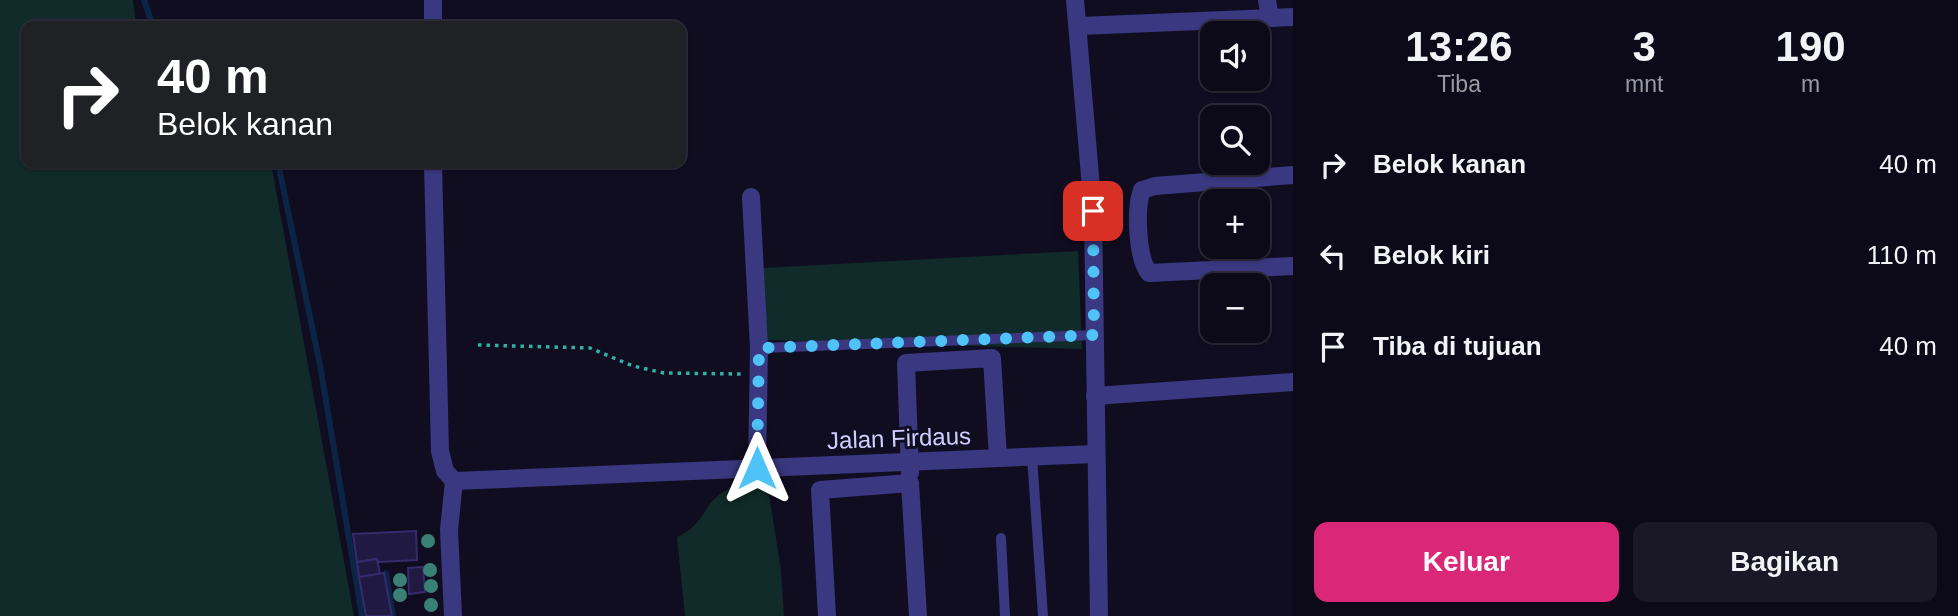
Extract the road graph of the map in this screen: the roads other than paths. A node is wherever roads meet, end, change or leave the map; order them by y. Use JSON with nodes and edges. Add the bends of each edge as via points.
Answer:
{"nodes":[{"id":1,"x":433,"y":0,"type":"edge"},
{"id":2,"x":1075,"y":0,"type":"edge"},
{"id":3,"x":1268,"y":9,"type":"edge"},
{"id":4,"x":1293,"y":17,"type":"edge"},
{"id":5,"x":433,"y":21,"type":"edge"},
{"id":6,"x":1079,"y":26,"type":"junction"},
{"id":7,"x":433,"y":168,"type":"edge"},
{"id":8,"x":1293,"y":175,"type":"edge"},
{"id":9,"x":751,"y":197,"type":"dead end"},
{"id":10,"x":1293,"y":265,"type":"edge"},
{"id":11,"x":1094,"y":335,"type":"junction"},
{"id":12,"x":759,"y":348,"type":"junction"},
{"id":13,"x":1293,"y":382,"type":"edge"},
{"id":14,"x":1095,"y":396,"type":"junction"},
{"id":15,"x":1094,"y":454,"type":"junction"},
{"id":16,"x":1032,"y":457,"type":"junction"},
{"id":17,"x":998,"y":458,"type":"junction"},
{"id":18,"x":910,"y":462,"type":"junction"},
{"id":19,"x":757,"y":468,"type":"junction"},
{"id":20,"x":454,"y":481,"type":"junction"},
{"id":21,"x":910,"y":483,"type":"junction"},
{"id":22,"x":1001,"y":538,"type":"dead end"},
{"id":23,"x":453,"y":616,"type":"edge"},
{"id":24,"x":827,"y":616,"type":"edge"},
{"id":25,"x":918,"y":616,"type":"edge"},
{"id":26,"x":1005,"y":616,"type":"edge"},
{"id":27,"x":1043,"y":616,"type":"edge"},
{"id":28,"x":1099,"y":616,"type":"edge"}],
"edges":[{"from":1,"to":5,"type":"street"},
{"from":2,"to":6,"type":"street"},
{"from":3,"to":4,"type":"street"},
{"from":3,"to":6,"type":"street"},
{"from":6,"to":11,"type":"street","via":[[1093,211]]},
{"from":7,"to":20,"type":"street","via":[[440,451],[445,471]]},
{"from":8,"to":10,"type":"street","via":[[1155,186],[1142,190],[1138,202],[1142,264],[1149,273]]},
{"from":9,"to":12,"type":"street"},
{"from":11,"to":12,"type":"lane"},
{"from":11,"to":14,"type":"street"},
{"from":12,"to":19,"type":"street"},
{"from":13,"to":14,"type":"street"},
{"from":14,"to":15,"type":"street"},
{"from":15,"to":16,"type":"street","name":"Jalan Firdaus"},
{"from":15,"to":28,"type":"street"},
{"from":16,"to":17,"type":"street","name":"Jalan Firdaus"},
{"from":16,"to":27,"type":"lane"},
{"from":17,"to":18,"type":"street","name":"Jalan Firdaus"},
{"from":17,"to":18,"type":"street","via":[[992,358],[906,363]]},
{"from":18,"to":19,"type":"street","name":"Jalan Firdaus"},
{"from":18,"to":21,"type":"street"},
{"from":19,"to":20,"type":"street","name":"Jalan Firdaus"},
{"from":20,"to":23,"type":"street","via":[[449,530]]},
{"from":21,"to":24,"type":"street","via":[[820,489]]},
{"from":21,"to":25,"type":"street"},
{"from":22,"to":26,"type":"lane"}]}
